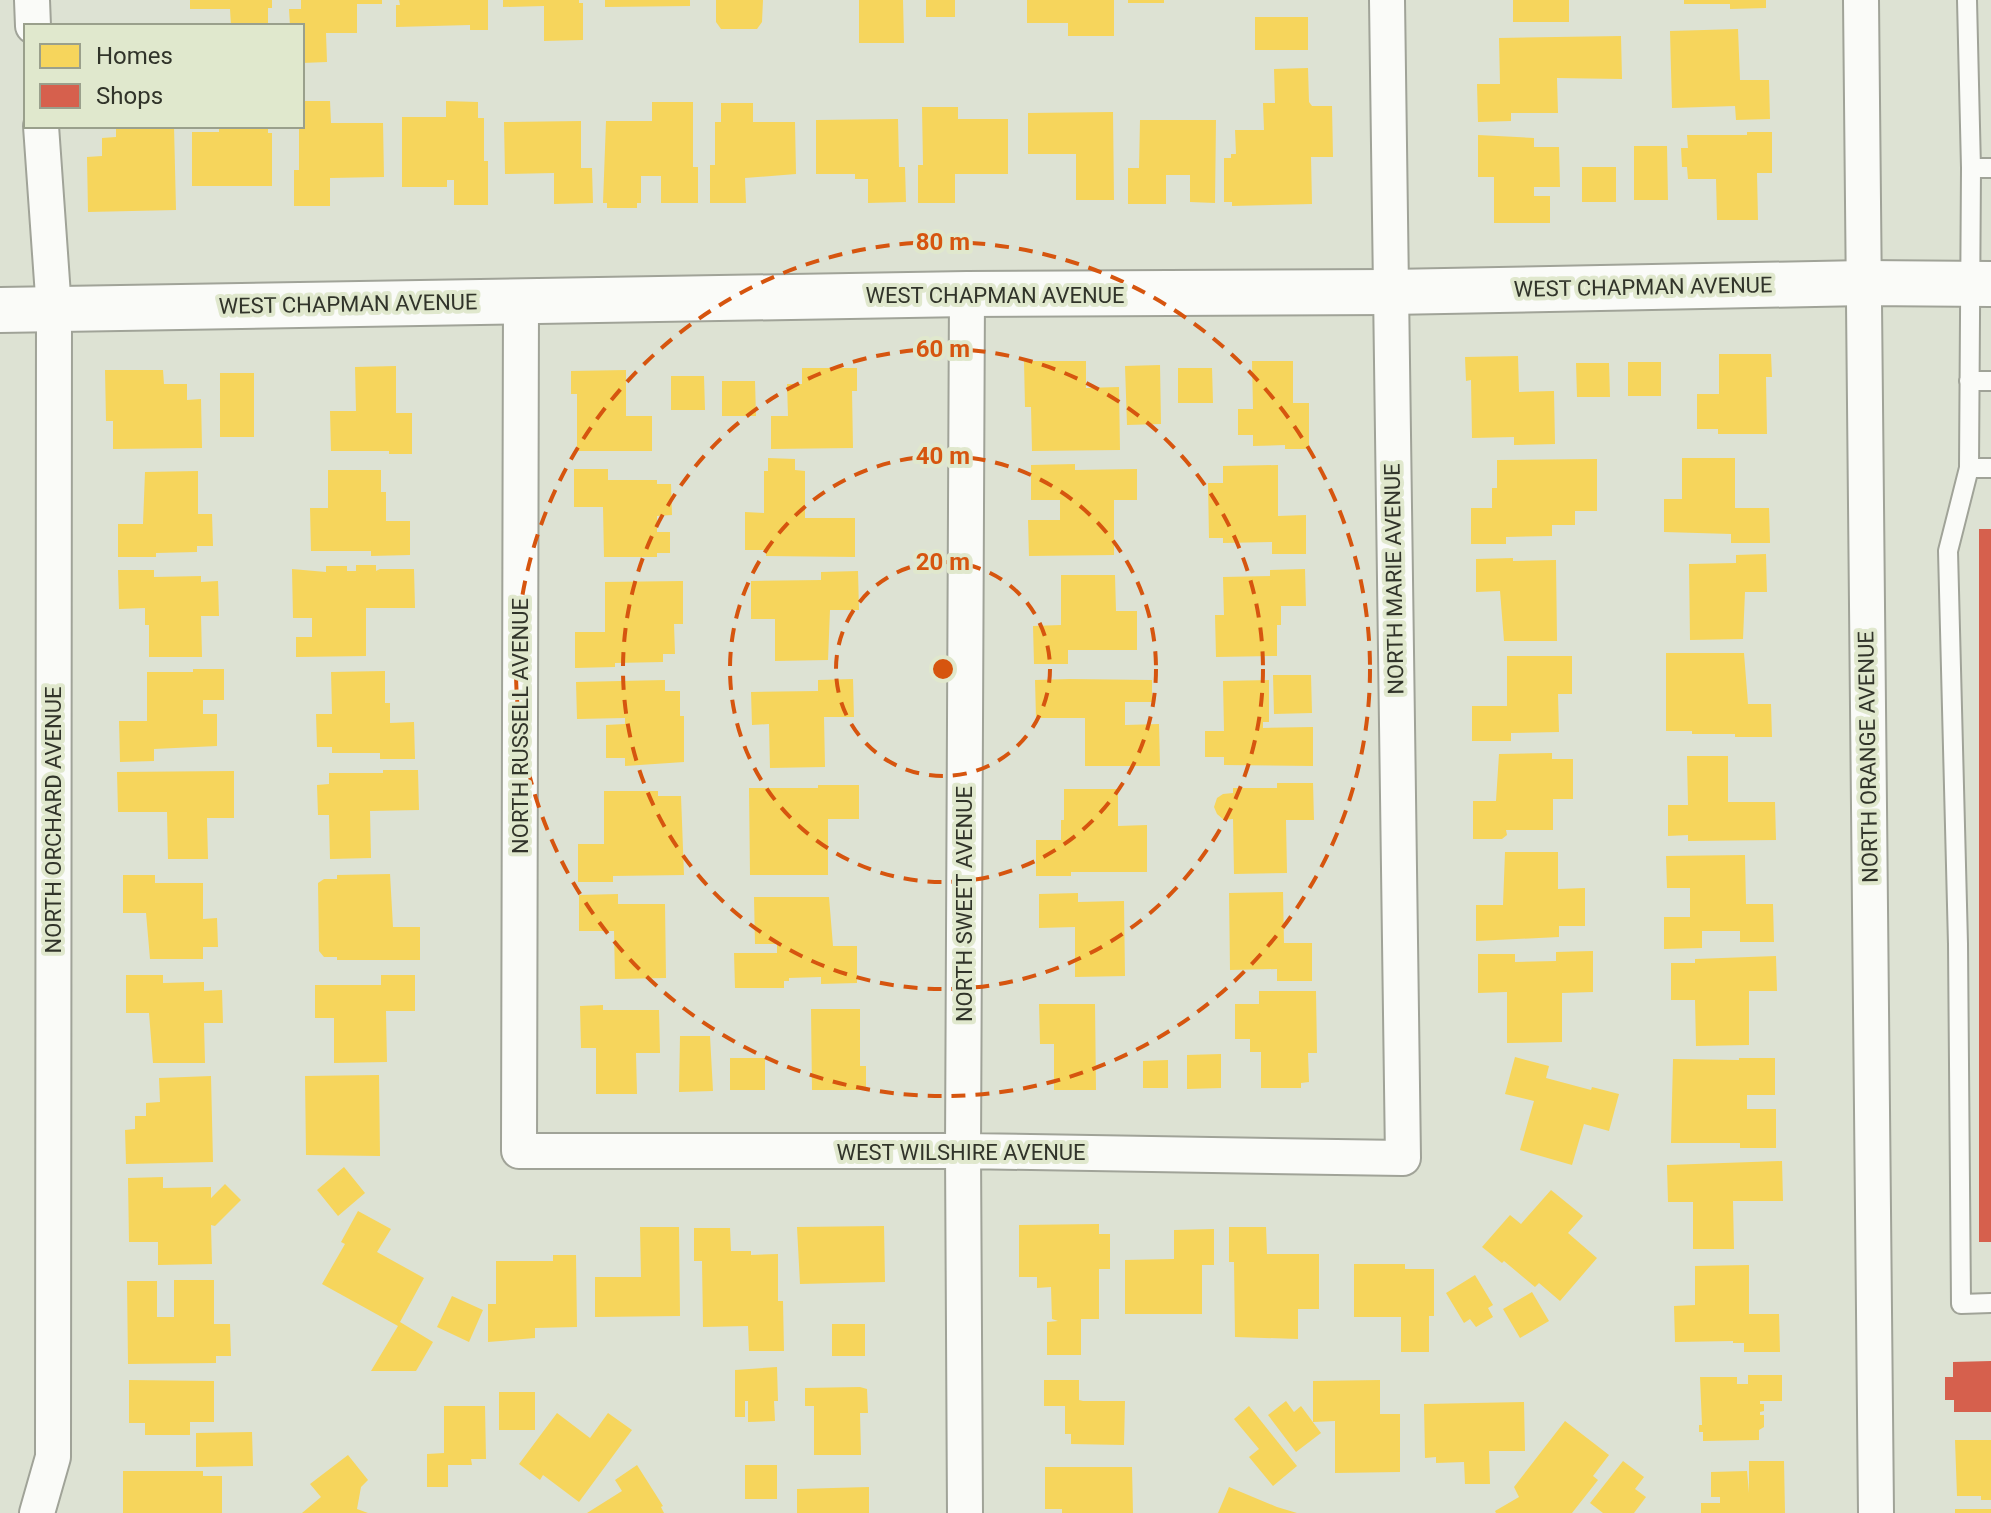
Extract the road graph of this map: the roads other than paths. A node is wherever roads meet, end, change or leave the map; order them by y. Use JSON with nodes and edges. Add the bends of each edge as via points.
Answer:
{"nodes":[{"id":1,"x":32,"y":0,"type":"edge"},
{"id":2,"x":1387,"y":0,"type":"edge"},
{"id":3,"x":1861,"y":0,"type":"edge"},
{"id":4,"x":1967,"y":0,"type":"edge"},
{"id":5,"x":33,"y":24,"type":"edge"},
{"id":6,"x":41,"y":128,"type":"edge"},
{"id":7,"x":1971,"y":168,"type":"junction"},
{"id":8,"x":1991,"y":168,"type":"edge"},
{"id":9,"x":1864,"y":283,"type":"junction"},
{"id":10,"x":1980,"y":284,"type":"edge"},
{"id":11,"x":1390,"y":292,"type":"junction"},
{"id":12,"x":967,"y":294,"type":"junction"},
{"id":13,"x":521,"y":300,"type":"junction"},
{"id":14,"x":0,"y":310,"type":"edge"},
{"id":15,"x":54,"y":310,"type":"junction"},
{"id":16,"x":1969,"y":381,"type":"junction"},
{"id":17,"x":1991,"y":381,"type":"edge"},
{"id":18,"x":1969,"y":468,"type":"junction"},
{"id":19,"x":1991,"y":468,"type":"edge"},
{"id":20,"x":519,"y":1151,"type":"joint"},
{"id":21,"x":963,"y":1151,"type":"junction"},
{"id":22,"x":1403,"y":1158,"type":"joint"},
{"id":23,"x":1991,"y":1303,"type":"edge"},
{"id":24,"x":37,"y":1513,"type":"edge"},
{"id":25,"x":965,"y":1513,"type":"edge"},
{"id":26,"x":1876,"y":1513,"type":"edge"}],
"edges":[{"from":1,"to":5,"type":"street"},
{"from":2,"to":11,"type":"street","name":"NORTH MARIE AVENUE"},
{"from":3,"to":9,"type":"street","name":"NORTH ORANGE AVENUE"},
{"from":4,"to":7,"type":"lane"},
{"from":6,"to":15,"type":"street","name":"NORTH ORCHARD AVENUE"},
{"from":7,"to":8,"type":"lane"},
{"from":7,"to":10,"type":"lane"},
{"from":9,"to":10,"type":"street","name":"WEST CHAPMAN AVENUE"},
{"from":9,"to":11,"type":"street","name":"WEST CHAPMAN AVENUE"},
{"from":9,"to":26,"type":"street","name":"NORTH ORANGE AVENUE"},
{"from":10,"to":16,"type":"lane"},
{"from":11,"to":12,"type":"street","name":"WEST CHAPMAN AVENUE"},
{"from":11,"to":22,"type":"street","name":"NORTH MARIE AVENUE"},
{"from":12,"to":13,"type":"street","name":"WEST CHAPMAN AVENUE"},
{"from":12,"to":21,"type":"street","name":"NORTH SWEET AVENUE"},
{"from":13,"to":15,"type":"street","name":"WEST CHAPMAN AVENUE"},
{"from":13,"to":20,"type":"street","name":"NORTH RUSSELL AVENUE"},
{"from":14,"to":15,"type":"street","name":"WEST CHAPMAN AVENUE"},
{"from":15,"to":24,"type":"street","name":"NORTH ORCHARD AVENUE","via":[[53,1457]]},
{"from":16,"to":17,"type":"lane"},
{"from":16,"to":18,"type":"lane"},
{"from":18,"to":19,"type":"lane"},
{"from":18,"to":23,"type":"lane","via":[[1948,551],[1961,1304]]},
{"from":20,"to":21,"type":"street","name":"WEST WILSHIRE AVENUE"},
{"from":21,"to":22,"type":"street","name":"WEST WILSHIRE AVENUE"},
{"from":21,"to":25,"type":"street","name":"NORTH SWEET AVENUE"}]}
